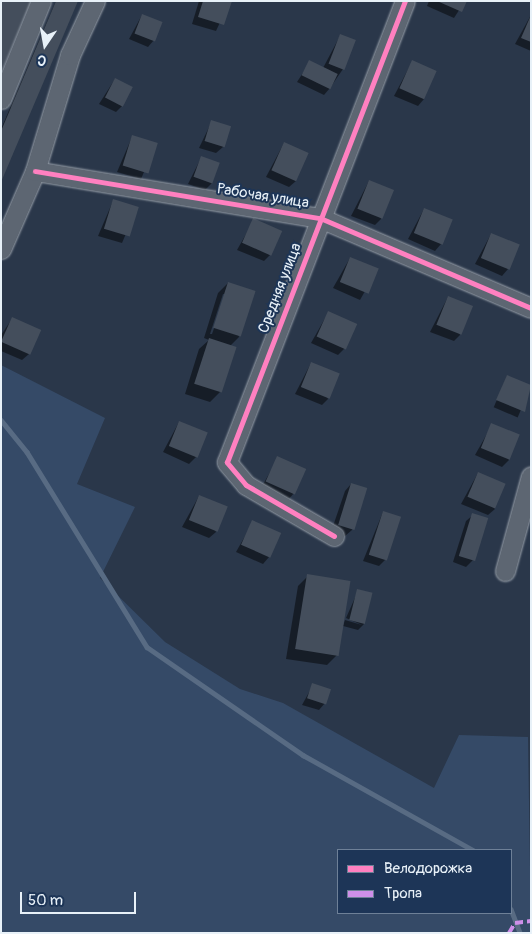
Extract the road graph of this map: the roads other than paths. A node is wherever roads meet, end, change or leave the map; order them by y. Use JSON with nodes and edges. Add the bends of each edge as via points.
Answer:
{"nodes":[{"id":1,"x":41,"y":1,"type":"edge"},
{"id":2,"x":95,"y":1,"type":"edge"},
{"id":3,"x":405,"y":1,"type":"edge"},
{"id":4,"x":1,"y":99,"type":"edge"},
{"id":5,"x":35,"y":171,"type":"junction"},
{"id":6,"x":320,"y":218,"type":"junction"},
{"id":7,"x":1,"y":249,"type":"edge"},
{"id":8,"x":531,"y":308,"type":"edge"},
{"id":9,"x":531,"y":476,"type":"edge"},
{"id":10,"x":334,"y":536,"type":"dead end"},
{"id":11,"x":505,"y":571,"type":"dead end"}],
"edges":[{"from":1,"to":4,"type":"street"},
{"from":2,"to":5,"type":"street","via":[[70,55]]},
{"from":3,"to":6,"type":"street","name":"Средняя улица"},
{"from":5,"to":6,"type":"street","name":"Рабочая улица"},
{"from":5,"to":7,"type":"street"},
{"from":6,"to":8,"type":"street","name":"Рабочая улица"},
{"from":6,"to":10,"type":"street","name":"Средняя улица","via":[[227,462],[246,485]]},
{"from":9,"to":11,"type":"street"}]}
